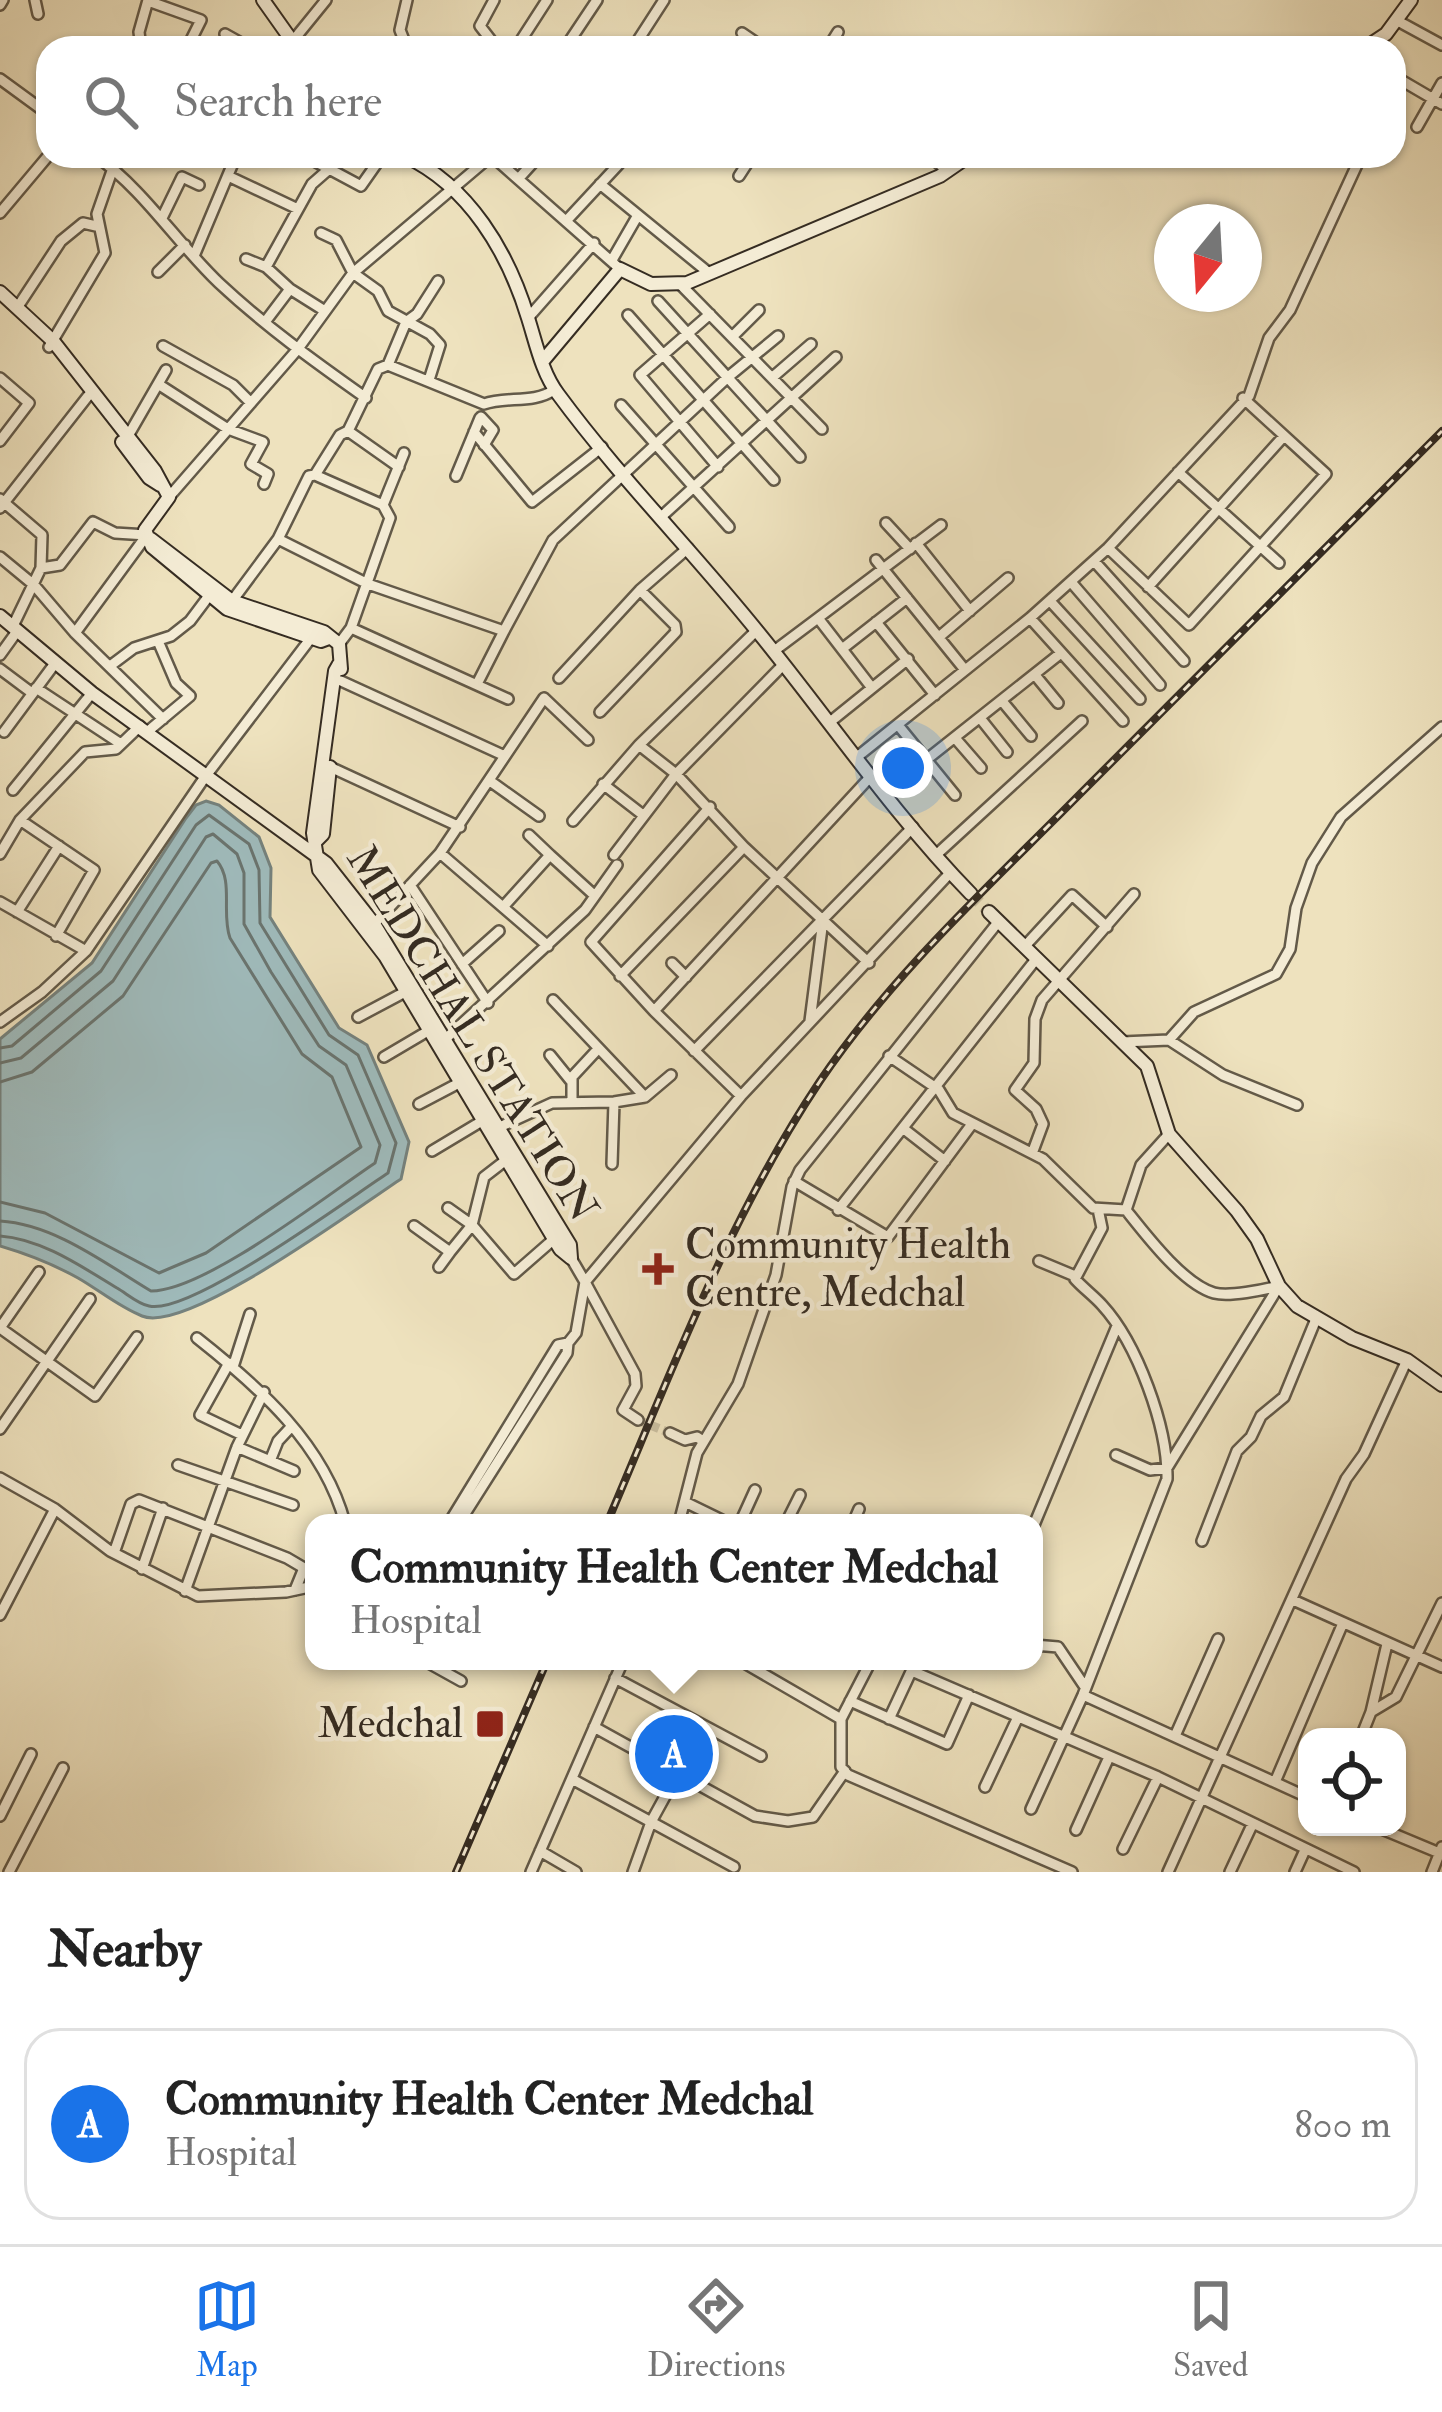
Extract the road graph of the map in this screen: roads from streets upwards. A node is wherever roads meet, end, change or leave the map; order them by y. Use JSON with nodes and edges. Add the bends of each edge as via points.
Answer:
{"nodes":[{"id":1,"x":35,"y":0,"type":"edge"},
{"id":2,"x":148,"y":0,"type":"edge"},
{"id":3,"x":262,"y":0,"type":"edge"},
{"id":4,"x":326,"y":0,"type":"edge"},
{"id":5,"x":407,"y":0,"type":"edge"},
{"id":6,"x":494,"y":0,"type":"edge"},
{"id":7,"x":547,"y":0,"type":"edge"},
{"id":8,"x":597,"y":0,"type":"edge"},
{"id":9,"x":664,"y":0,"type":"edge"},
{"id":10,"x":1411,"y":0,"type":"edge"},
{"id":11,"x":38,"y":14,"type":"dead end"},
{"id":12,"x":1396,"y":20,"type":"junction"},
{"id":13,"x":838,"y":32,"type":"dead end"},
{"id":14,"x":742,"y":33,"type":"dead end"},
{"id":15,"x":225,"y":34,"type":"dead end"},
{"id":16,"x":140,"y":36,"type":"edge"},
{"id":17,"x":193,"y":36,"type":"edge"},
{"id":18,"x":229,"y":36,"type":"edge"},
{"id":19,"x":286,"y":36,"type":"edge"},
{"id":20,"x":299,"y":36,"type":"edge"},
{"id":21,"x":402,"y":36,"type":"edge"},
{"id":22,"x":488,"y":36,"type":"edge"},
{"id":23,"x":524,"y":36,"type":"edge"},
{"id":24,"x":573,"y":36,"type":"edge"},
{"id":25,"x":641,"y":36,"type":"edge"},
{"id":26,"x":746,"y":36,"type":"edge"},
{"id":27,"x":836,"y":36,"type":"edge"},
{"id":28,"x":1383,"y":36,"type":"edge"},
{"id":29,"x":1442,"y":45,"type":"edge"},
{"id":30,"x":0,"y":79,"type":"edge"},
{"id":31,"x":1442,"y":82,"type":"edge"},
{"id":32,"x":1406,"y":83,"type":"edge"},
{"id":33,"x":1437,"y":101,"type":"edge"},
{"id":34,"x":36,"y":105,"type":"edge"},
{"id":35,"x":1417,"y":127,"type":"dead end"},
{"id":36,"x":38,"y":168,"type":"edge"},
{"id":37,"x":113,"y":168,"type":"joint"},
{"id":38,"x":231,"y":168,"type":"edge"},
{"id":39,"x":325,"y":168,"type":"edge"},
{"id":40,"x":374,"y":168,"type":"edge"},
{"id":41,"x":429,"y":168,"type":"edge"},
{"id":42,"x":478,"y":168,"type":"edge"},
{"id":43,"x":508,"y":168,"type":"edge"},
{"id":44,"x":528,"y":168,"type":"edge"},
{"id":45,"x":616,"y":168,"type":"edge"},
{"id":46,"x":744,"y":168,"type":"edge"},
{"id":47,"x":944,"y":168,"type":"edge"},
{"id":48,"x":952,"y":168,"type":"edge"},
{"id":49,"x":1355,"y":168,"type":"edge"},
{"id":50,"x":328,"y":170,"type":"junction"},
{"id":51,"x":948,"y":171,"type":"junction"},
{"id":52,"x":228,"y":176,"type":"junction"},
{"id":53,"x":739,"y":176,"type":"dead end"},
{"id":54,"x":520,"y":177,"type":"junction"},
{"id":55,"x":600,"y":184,"type":"junction"},
{"id":56,"x":199,"y":185,"type":"dead end"},
{"id":57,"x":454,"y":189,"type":"junction"},
{"id":58,"x":298,"y":209,"type":"junction"},
{"id":59,"x":0,"y":213,"type":"edge"},
{"id":60,"x":638,"y":214,"type":"junction"},
{"id":61,"x":162,"y":218,"type":"junction"},
{"id":62,"x":567,"y":220,"type":"junction"},
{"id":63,"x":96,"y":226,"type":"junction"},
{"id":64,"x":320,"y":233,"type":"dead end"},
{"id":65,"x":594,"y":243,"type":"junction"},
{"id":66,"x":185,"y":244,"type":"junction"},
{"id":67,"x":194,"y":256,"type":"junction"},
{"id":68,"x":246,"y":259,"type":"dead end"},
{"id":69,"x":616,"y":264,"type":"junction"},
{"id":70,"x":266,"y":267,"type":"junction"},
{"id":71,"x":158,"y":272,"type":"dead end"},
{"id":72,"x":353,"y":273,"type":"junction"},
{"id":73,"x":709,"y":273,"type":"junction"},
{"id":74,"x":438,"y":281,"type":"dead end"},
{"id":75,"x":680,"y":284,"type":"junction"},
{"id":76,"x":290,"y":289,"type":"junction"},
{"id":77,"x":0,"y":292,"type":"edge"},
{"id":78,"x":658,"y":301,"type":"dead end"},
{"id":79,"x":0,"y":303,"type":"edge"},
{"id":80,"x":17,"y":308,"type":"junction"},
{"id":81,"x":759,"y":310,"type":"dead end"},
{"id":82,"x":325,"y":311,"type":"junction"},
{"id":83,"x":710,"y":314,"type":"junction"},
{"id":84,"x":628,"y":315,"type":"dead end"},
{"id":85,"x":528,"y":318,"type":"junction"},
{"id":86,"x":265,"y":322,"type":"junction"},
{"id":87,"x":406,"y":322,"type":"junction"},
{"id":88,"x":689,"y":335,"type":"junction"},
{"id":89,"x":733,"y":336,"type":"junction"},
{"id":90,"x":778,"y":336,"type":"dead end"},
{"id":91,"x":51,"y":344,"type":"junction"},
{"id":92,"x":812,"y":344,"type":"dead end"},
{"id":93,"x":163,"y":346,"type":"dead end"},
{"id":94,"x":297,"y":350,"type":"junction"},
{"id":95,"x":753,"y":355,"type":"junction"},
{"id":96,"x":664,"y":356,"type":"junction"},
{"id":97,"x":836,"y":357,"type":"dead end"},
{"id":98,"x":542,"y":362,"type":"junction"},
{"id":99,"x":388,"y":365,"type":"junction"},
{"id":100,"x":166,"y":370,"type":"dead end"},
{"id":101,"x":774,"y":376,"type":"junction"},
{"id":102,"x":728,"y":377,"type":"junction"},
{"id":103,"x":0,"y":378,"type":"edge"},
{"id":104,"x":430,"y":380,"type":"junction"},
{"id":105,"x":158,"y":384,"type":"junction"},
{"id":106,"x":554,"y":390,"type":"junction"},
{"id":107,"x":88,"y":396,"type":"junction"},
{"id":108,"x":792,"y":397,"type":"junction"},
{"id":109,"x":365,"y":398,"type":"junction"},
{"id":110,"x":1244,"y":398,"type":"junction"},
{"id":111,"x":704,"y":400,"type":"junction"},
{"id":112,"x":251,"y":403,"type":"junction"},
{"id":113,"x":484,"y":404,"type":"junction"},
{"id":114,"x":621,"y":404,"type":"dead end"},
{"id":115,"x":481,"y":418,"type":"junction"},
{"id":116,"x":766,"y":421,"type":"junction"},
{"id":117,"x":680,"y":422,"type":"junction"},
{"id":118,"x":228,"y":429,"type":"junction"},
{"id":119,"x":822,"y":429,"type":"dead end"},
{"id":120,"x":348,"y":431,"type":"junction"},
{"id":121,"x":474,"y":432,"type":"junction"},
{"id":122,"x":128,"y":436,"type":"junction"},
{"id":123,"x":1284,"y":436,"type":"junction"},
{"id":124,"x":0,"y":441,"type":"edge"},
{"id":125,"x":742,"y":444,"type":"junction"},
{"id":126,"x":484,"y":445,"type":"junction"},
{"id":127,"x":657,"y":445,"type":"junction"},
{"id":128,"x":602,"y":447,"type":"junction"},
{"id":129,"x":404,"y":453,"type":"dead end"},
{"id":130,"x":800,"y":457,"type":"dead end"},
{"id":131,"x":718,"y":466,"type":"junction"},
{"id":132,"x":399,"y":467,"type":"junction"},
{"id":133,"x":1178,"y":472,"type":"junction"},
{"id":134,"x":623,"y":473,"type":"junction"},
{"id":135,"x":315,"y":475,"type":"junction"},
{"id":136,"x":456,"y":476,"type":"dead end"},
{"id":137,"x":774,"y":480,"type":"dead end"},
{"id":138,"x":264,"y":484,"type":"dead end"},
{"id":139,"x":694,"y":488,"type":"junction"},
{"id":140,"x":165,"y":491,"type":"junction"},
{"id":141,"x":2,"y":503,"type":"edge"},
{"id":142,"x":383,"y":505,"type":"junction"},
{"id":143,"x":1219,"y":508,"type":"junction"},
{"id":144,"x":661,"y":517,"type":"junction"},
{"id":145,"x":886,"y":523,"type":"dead end"},
{"id":146,"x":941,"y":525,"type":"dead end"},
{"id":147,"x":729,"y":527,"type":"dead end"},
{"id":148,"x":149,"y":537,"type":"junction"},
{"id":149,"x":278,"y":539,"type":"junction"},
{"id":150,"x":913,"y":546,"type":"junction"},
{"id":151,"x":1261,"y":546,"type":"junction"},
{"id":152,"x":688,"y":548,"type":"junction"},
{"id":153,"x":1108,"y":548,"type":"junction"},
{"id":154,"x":0,"y":557,"type":"edge"},
{"id":155,"x":1094,"y":561,"type":"junction"},
{"id":156,"x":1280,"y":563,"type":"dead end"},
{"id":157,"x":880,"y":564,"type":"junction"},
{"id":158,"x":40,"y":568,"type":"junction"},
{"id":159,"x":1008,"y":578,"type":"dead end"},
{"id":160,"x":1071,"y":582,"type":"junction"},
{"id":161,"x":368,"y":584,"type":"junction"},
{"id":162,"x":34,"y":585,"type":"junction"},
{"id":163,"x":1148,"y":587,"type":"junction"},
{"id":164,"x":640,"y":590,"type":"junction"},
{"id":165,"x":208,"y":597,"type":"junction"},
{"id":166,"x":907,"y":598,"type":"junction"},
{"id":167,"x":1050,"y":601,"type":"junction"},
{"id":168,"x":232,"y":602,"type":"junction"},
{"id":169,"x":970,"y":611,"type":"junction"},
{"id":170,"x":0,"y":616,"type":"edge"},
{"id":171,"x":818,"y":618,"type":"junction"},
{"id":172,"x":1030,"y":618,"type":"junction"},
{"id":173,"x":876,"y":622,"type":"junction"},
{"id":174,"x":16,"y":628,"type":"junction"},
{"id":175,"x":351,"y":628,"type":"junction"},
{"id":176,"x":757,"y":630,"type":"junction"},
{"id":177,"x":504,"y":631,"type":"junction"},
{"id":178,"x":75,"y":633,"type":"junction"},
{"id":179,"x":939,"y":637,"type":"junction"},
{"id":180,"x":310,"y":638,"type":"junction"},
{"id":181,"x":158,"y":641,"type":"junction"},
{"id":182,"x":334,"y":641,"type":"junction"},
{"id":183,"x":842,"y":649,"type":"junction"},
{"id":184,"x":774,"y":651,"type":"junction"},
{"id":185,"x":1061,"y":653,"type":"junction"},
{"id":186,"x":0,"y":656,"type":"edge"},
{"id":187,"x":908,"y":659,"type":"junction"},
{"id":188,"x":1184,"y":661,"type":"dead end"},
{"id":189,"x":56,"y":662,"type":"junction"},
{"id":190,"x":339,"y":664,"type":"junction"},
{"id":191,"x":784,"y":664,"type":"junction"},
{"id":192,"x":110,"y":666,"type":"junction"},
{"id":193,"x":0,"y":669,"type":"edge"},
{"id":194,"x":965,"y":670,"type":"junction"},
{"id":195,"x":1036,"y":675,"type":"junction"},
{"id":196,"x":559,"y":678,"type":"dead end"},
{"id":197,"x":341,"y":681,"type":"junction"},
{"id":198,"x":477,"y":684,"type":"junction"},
{"id":199,"x":1160,"y":685,"type":"dead end"},
{"id":200,"x":872,"y":688,"type":"junction"},
{"id":201,"x":34,"y":690,"type":"junction"},
{"id":202,"x":92,"y":693,"type":"junction"},
{"id":203,"x":935,"y":694,"type":"junction"},
{"id":204,"x":508,"y":699,"type":"dead end"},
{"id":205,"x":1140,"y":699,"type":"dead end"},
{"id":206,"x":1002,"y":701,"type":"junction"},
{"id":207,"x":1058,"y":703,"type":"dead end"},
{"id":208,"x":600,"y":712,"type":"dead end"},
{"id":209,"x":77,"y":714,"type":"junction"},
{"id":210,"x":980,"y":718,"type":"junction"},
{"id":211,"x":163,"y":719,"type":"junction"},
{"id":212,"x":1123,"y":721,"type":"dead end"},
{"id":213,"x":830,"y":722,"type":"junction"},
{"id":214,"x":1082,"y":722,"type":"dead end"},
{"id":215,"x":898,"y":725,"type":"junction"},
{"id":216,"x":1442,"y":727,"type":"edge"},
{"id":217,"x":143,"y":729,"type":"junction"},
{"id":218,"x":4,"y":732,"type":"dead end"},
{"id":219,"x":1031,"y":736,"type":"dead end"},
{"id":220,"x":955,"y":738,"type":"junction"},
{"id":221,"x":588,"y":740,"type":"dead end"},
{"id":222,"x":121,"y":743,"type":"junction"},
{"id":223,"x":639,"y":745,"type":"junction"},
{"id":224,"x":1007,"y":752,"type":"dead end"},
{"id":225,"x":505,"y":756,"type":"junction"},
{"id":226,"x":857,"y":757,"type":"junction"},
{"id":227,"x":926,"y":760,"type":"junction"},
{"id":228,"x":330,"y":767,"type":"junction"},
{"id":229,"x":982,"y":768,"type":"dead end"},
{"id":230,"x":676,"y":774,"type":"junction"},
{"id":231,"x":872,"y":776,"type":"junction"},
{"id":232,"x":205,"y":777,"type":"junction"},
{"id":233,"x":490,"y":781,"type":"junction"},
{"id":234,"x":603,"y":784,"type":"junction"},
{"id":235,"x":13,"y":790,"type":"dead end"},
{"id":236,"x":955,"y":795,"type":"dead end"},
{"id":237,"x":710,"y":806,"type":"junction"},
{"id":238,"x":539,"y":815,"type":"dead end"},
{"id":239,"x":643,"y":815,"type":"junction"},
{"id":240,"x":20,"y":820,"type":"junction"},
{"id":241,"x":573,"y":821,"type":"dead end"},
{"id":242,"x":460,"y":827,"type":"junction"},
{"id":243,"x":913,"y":827,"type":"junction"},
{"id":244,"x":529,"y":835,"type":"dead end"},
{"id":245,"x":317,"y":841,"type":"junction"},
{"id":246,"x":59,"y":846,"type":"junction"},
{"id":247,"x":744,"y":847,"type":"junction"},
{"id":248,"x":0,"y":854,"type":"edge"},
{"id":249,"x":440,"y":854,"type":"junction"},
{"id":250,"x":550,"y":855,"type":"junction"},
{"id":251,"x":935,"y":855,"type":"junction"},
{"id":252,"x":319,"y":860,"type":"junction"},
{"id":253,"x":950,"y":873,"type":"junction"},
{"id":254,"x":779,"y":879,"type":"junction"},
{"id":255,"x":410,"y":884,"type":"junction"},
{"id":256,"x":971,"y":894,"type":"tunnel mouth"},
{"id":257,"x":1134,"y":894,"type":"dead end"},
{"id":258,"x":594,"y":896,"type":"junction"},
{"id":259,"x":0,"y":902,"type":"edge"},
{"id":260,"x":502,"y":907,"type":"junction"},
{"id":261,"x":17,"y":912,"type":"junction"},
{"id":262,"x":994,"y":916,"type":"joint"},
{"id":263,"x":823,"y":920,"type":"junction"},
{"id":264,"x":374,"y":923,"type":"junction"},
{"id":265,"x":1107,"y":927,"type":"junction"},
{"id":266,"x":499,"y":931,"type":"dead end"},
{"id":267,"x":56,"y":936,"type":"junction"},
{"id":268,"x":548,"y":946,"type":"junction"},
{"id":269,"x":1025,"y":946,"type":"junction"},
{"id":270,"x":86,"y":951,"type":"junction"},
{"id":271,"x":1037,"y":958,"type":"junction"},
{"id":272,"x":672,"y":963,"type":"dead end"},
{"id":273,"x":869,"y":963,"type":"junction"},
{"id":274,"x":463,"y":964,"type":"junction"},
{"id":275,"x":620,"y":976,"type":"junction"},
{"id":276,"x":686,"y":976,"type":"junction"},
{"id":277,"x":1061,"y":982,"type":"junction"},
{"id":278,"x":405,"y":992,"type":"junction"},
{"id":279,"x":553,"y":1000,"type":"dead end"},
{"id":280,"x":488,"y":1003,"type":"junction"},
{"id":281,"x":654,"y":1011,"type":"junction"},
{"id":282,"x":358,"y":1017,"type":"dead end"},
{"id":283,"x":810,"y":1021,"type":"junction"},
{"id":284,"x":0,"y":1022,"type":"edge"},
{"id":285,"x":428,"y":1030,"type":"junction"},
{"id":286,"x":1169,"y":1040,"type":"junction"},
{"id":287,"x":442,"y":1042,"type":"junction"},
{"id":288,"x":1122,"y":1042,"type":"junction"},
{"id":289,"x":598,"y":1048,"type":"junction"},
{"id":290,"x":694,"y":1052,"type":"junction"},
{"id":291,"x":550,"y":1055,"type":"dead end"},
{"id":292,"x":889,"y":1056,"type":"junction"},
{"id":293,"x":384,"y":1057,"type":"dead end"},
{"id":294,"x":671,"y":1075,"type":"dead end"},
{"id":295,"x":571,"y":1081,"type":"junction"},
{"id":296,"x":459,"y":1083,"type":"junction"},
{"id":297,"x":935,"y":1088,"type":"junction"},
{"id":298,"x":645,"y":1096,"type":"junction"},
{"id":299,"x":741,"y":1096,"type":"junction"},
{"id":300,"x":572,"y":1101,"type":"junction"},
{"id":301,"x":614,"y":1102,"type":"junction"},
{"id":302,"x":419,"y":1104,"type":"dead end"},
{"id":303,"x":1298,"y":1105,"type":"dead end"},
{"id":304,"x":972,"y":1124,"type":"junction"},
{"id":305,"x":490,"y":1127,"type":"junction"},
{"id":306,"x":904,"y":1129,"type":"junction"},
{"id":307,"x":1169,"y":1134,"type":"junction"},
{"id":308,"x":432,"y":1151,"type":"dead end"},
{"id":309,"x":1033,"y":1151,"type":"junction"},
{"id":310,"x":506,"y":1160,"type":"junction"},
{"id":311,"x":945,"y":1161,"type":"junction"},
{"id":312,"x":612,"y":1164,"type":"dead end"},
{"id":313,"x":794,"y":1181,"type":"junction"},
{"id":314,"x":448,"y":1208,"type":"dead end"},
{"id":315,"x":1098,"y":1209,"type":"junction"},
{"id":316,"x":838,"y":1210,"type":"junction"},
{"id":317,"x":1126,"y":1210,"type":"junction"},
{"id":318,"x":472,"y":1225,"type":"junction"},
{"id":319,"x":414,"y":1226,"type":"dead end"},
{"id":320,"x":554,"y":1239,"type":"junction"},
{"id":321,"x":450,"y":1252,"type":"junction"},
{"id":322,"x":571,"y":1258,"type":"junction"},
{"id":323,"x":1039,"y":1261,"type":"dead end"},
{"id":324,"x":439,"y":1267,"type":"dead end"},
{"id":325,"x":39,"y":1272,"type":"dead end"},
{"id":326,"x":1075,"y":1276,"type":"junction"},
{"id":327,"x":585,"y":1282,"type":"junction"},
{"id":328,"x":1279,"y":1286,"type":"junction"},
{"id":329,"x":90,"y":1299,"type":"dead end"},
{"id":330,"x":250,"y":1314,"type":"dead end"},
{"id":331,"x":1316,"y":1319,"type":"junction"},
{"id":332,"x":1117,"y":1326,"type":"junction"},
{"id":333,"x":0,"y":1328,"type":"edge"},
{"id":334,"x":137,"y":1336,"type":"dead end"},
{"id":335,"x":197,"y":1339,"type":"dead end"},
{"id":336,"x":1407,"y":1360,"type":"junction"},
{"id":337,"x":47,"y":1361,"type":"junction"},
{"id":338,"x":231,"y":1365,"type":"junction"},
{"id":339,"x":1442,"y":1384,"type":"edge"},
{"id":340,"x":263,"y":1392,"type":"junction"},
{"id":341,"x":638,"y":1420,"type":"dead end"},
{"id":342,"x":291,"y":1427,"type":"junction"},
{"id":343,"x":0,"y":1429,"type":"edge"},
{"id":344,"x":670,"y":1433,"type":"tunnel mouth"},
{"id":345,"x":242,"y":1435,"type":"junction"},
{"id":346,"x":685,"y":1440,"type":"junction"},
{"id":347,"x":703,"y":1441,"type":"junction"},
{"id":348,"x":237,"y":1447,"type":"junction"},
{"id":349,"x":697,"y":1453,"type":"junction"},
{"id":350,"x":1116,"y":1455,"type":"dead end"},
{"id":351,"x":270,"y":1461,"type":"junction"},
{"id":352,"x":178,"y":1465,"type":"dead end"},
{"id":353,"x":1167,"y":1468,"type":"junction"},
{"id":354,"x":294,"y":1471,"type":"dead end"},
{"id":355,"x":0,"y":1478,"type":"edge"},
{"id":356,"x":224,"y":1481,"type":"junction"},
{"id":357,"x":755,"y":1490,"type":"dead end"},
{"id":358,"x":473,"y":1492,"type":"junction"},
{"id":359,"x":800,"y":1495,"type":"dead end"},
{"id":360,"x":687,"y":1502,"type":"junction"},
{"id":361,"x":293,"y":1505,"type":"dead end"},
{"id":362,"x":163,"y":1508,"type":"junction"},
{"id":363,"x":55,"y":1509,"type":"junction"},
{"id":364,"x":859,"y":1509,"type":"dead end"},
{"id":365,"x":342,"y":1514,"type":"edge"},
{"id":366,"x":456,"y":1514,"type":"edge"},
{"id":367,"x":463,"y":1514,"type":"edge"},
{"id":368,"x":682,"y":1514,"type":"edge"},
{"id":369,"x":710,"y":1514,"type":"edge"},
{"id":370,"x":744,"y":1514,"type":"edge"},
{"id":371,"x":790,"y":1514,"type":"edge"},
{"id":372,"x":857,"y":1514,"type":"edge"},
{"id":373,"x":1039,"y":1514,"type":"edge"},
{"id":374,"x":208,"y":1525,"type":"junction"},
{"id":375,"x":1202,"y":1541,"type":"dead end"},
{"id":376,"x":114,"y":1553,"type":"junction"},
{"id":377,"x":304,"y":1568,"type":"joint"},
{"id":378,"x":142,"y":1570,"type":"junction"},
{"id":379,"x":305,"y":1586,"type":"edge"},
{"id":380,"x":295,"y":1590,"type":"junction"},
{"id":381,"x":185,"y":1591,"type":"junction"},
{"id":382,"x":1293,"y":1600,"type":"junction"},
{"id":383,"x":1442,"y":1603,"type":"edge"},
{"id":384,"x":0,"y":1615,"type":"edge"},
{"id":385,"x":1343,"y":1623,"type":"junction"},
{"id":386,"x":1218,"y":1639,"type":"dead end"},
{"id":387,"x":1387,"y":1644,"type":"junction"},
{"id":388,"x":1043,"y":1646,"type":"edge"},
{"id":389,"x":1417,"y":1658,"type":"junction"},
{"id":390,"x":1442,"y":1667,"type":"edge"},
{"id":391,"x":440,"y":1670,"type":"edge"},
{"id":392,"x":618,"y":1670,"type":"edge"},
{"id":393,"x":757,"y":1670,"type":"edge"},
{"id":394,"x":766,"y":1670,"type":"edge"},
{"id":395,"x":866,"y":1670,"type":"edge"},
{"id":396,"x":912,"y":1670,"type":"edge"},
{"id":397,"x":922,"y":1670,"type":"edge"},
{"id":398,"x":764,"y":1674,"type":"junction"},
{"id":399,"x":615,"y":1678,"type":"junction"},
{"id":400,"x":461,"y":1682,"type":"dead end"},
{"id":401,"x":1084,"y":1691,"type":"junction"},
{"id":402,"x":969,"y":1695,"type":"junction"},
{"id":403,"x":850,"y":1701,"type":"junction"},
{"id":404,"x":1371,"y":1712,"type":"junction"},
{"id":405,"x":1018,"y":1717,"type":"junction"},
{"id":406,"x":841,"y":1719,"type":"junction"},
{"id":407,"x":889,"y":1719,"type":"junction"},
{"id":408,"x":703,"y":1726,"type":"junction"},
{"id":409,"x":594,"y":1727,"type":"junction"},
{"id":410,"x":1364,"y":1728,"type":"edge"},
{"id":411,"x":1175,"y":1736,"type":"junction"},
{"id":412,"x":1065,"y":1737,"type":"junction"},
{"id":413,"x":31,"y":1754,"type":"dead end"},
{"id":414,"x":761,"y":1756,"type":"dead end"},
{"id":415,"x":1221,"y":1756,"type":"junction"},
{"id":416,"x":1109,"y":1757,"type":"junction"},
{"id":417,"x":64,"y":1768,"type":"dead end"},
{"id":418,"x":845,"y":1771,"type":"junction"},
{"id":419,"x":678,"y":1773,"type":"junction"},
{"id":420,"x":1159,"y":1777,"type":"junction"},
{"id":421,"x":572,"y":1779,"type":"junction"},
{"id":422,"x":1275,"y":1782,"type":"junction"},
{"id":423,"x":985,"y":1787,"type":"dead end"},
{"id":424,"x":1298,"y":1793,"type":"edge"},
{"id":425,"x":1201,"y":1799,"type":"junction"},
{"id":426,"x":1031,"y":1809,"type":"dead end"},
{"id":427,"x":0,"y":1816,"type":"edge"},
{"id":428,"x":651,"y":1822,"type":"junction"},
{"id":429,"x":1252,"y":1825,"type":"junction"},
{"id":430,"x":1076,"y":1830,"type":"dead end"},
{"id":431,"x":1401,"y":1836,"type":"edge"},
{"id":432,"x":1123,"y":1849,"type":"dead end"},
{"id":433,"x":1305,"y":1850,"type":"junction"},
{"id":434,"x":540,"y":1851,"type":"junction"},
{"id":435,"x":1441,"y":1851,"type":"edge"},
{"id":436,"x":734,"y":1867,"type":"dead end"},
{"id":437,"x":9,"y":1872,"type":"edge"},
{"id":438,"x":531,"y":1872,"type":"edge"},
{"id":439,"x":576,"y":1872,"type":"edge"},
{"id":440,"x":633,"y":1872,"type":"edge"},
{"id":441,"x":1072,"y":1872,"type":"edge"},
{"id":442,"x":1168,"y":1872,"type":"edge"},
{"id":443,"x":1230,"y":1872,"type":"edge"},
{"id":444,"x":1295,"y":1872,"type":"edge"},
{"id":445,"x":1354,"y":1872,"type":"edge"},
{"id":446,"x":1432,"y":1872,"type":"edge"}],
"edges":[{"from":1,"to":11,"type":"street"},
{"from":2,"to":16,"type":"street"},
{"from":2,"to":17,"type":"street","via":[[201,20]]},
{"from":3,"to":19,"type":"street"},
{"from":4,"to":20,"type":"street"},
{"from":5,"to":21,"type":"street"},
{"from":6,"to":22,"type":"street","via":[[480,26]]},
{"from":7,"to":23,"type":"street"},
{"from":8,"to":24,"type":"street"},
{"from":9,"to":25,"type":"street"},
{"from":10,"to":12,"type":"street"},
{"from":12,"to":28,"type":"street"},
{"from":12,"to":29,"type":"street"},
{"from":13,"to":27,"type":"street"},
{"from":14,"to":26,"type":"street"},
{"from":15,"to":18,"type":"street"},
{"from":30,"to":34,"type":"street"},
{"from":31,"to":33,"type":"street"},
{"from":32,"to":33,"type":"street"},
{"from":33,"to":35,"type":"street"},
{"from":36,"to":59,"type":"street"},
{"from":37,"to":61,"type":"street"},
{"from":37,"to":63,"type":"street"},
{"from":38,"to":52,"type":"street"},
{"from":39,"to":50,"type":"street"},
{"from":40,"to":50,"type":"street","via":[[361,186]]},
{"from":41,"to":57,"type":"street"},
{"from":42,"to":57,"type":"street"},
{"from":43,"to":54,"type":"street"},
{"from":44,"to":54,"type":"street"},
{"from":45,"to":55,"type":"street"},
{"from":46,"to":53,"type":"street"},
{"from":47,"to":51,"type":"street"},
{"from":48,"to":51,"type":"street"},
{"from":49,"to":110,"type":"street"},
{"from":50,"to":58,"type":"street"},
{"from":51,"to":73,"type":"street"},
{"from":52,"to":58,"type":"street"},
{"from":52,"to":67,"type":"street"},
{"from":54,"to":62,"type":"street"},
{"from":55,"to":60,"type":"street"},
{"from":55,"to":62,"type":"street"},
{"from":56,"to":61,"type":"street","via":[[182,177]]},
{"from":57,"to":72,"type":"street"},
{"from":57,"to":85,"type":"street","via":[[492,236]]},
{"from":58,"to":70,"type":"street"},
{"from":60,"to":69,"type":"street"},
{"from":60,"to":73,"type":"street"},
{"from":61,"to":66,"type":"street"},
{"from":62,"to":65,"type":"street"},
{"from":63,"to":80,"type":"street","via":[[82,223],[62,241]]},
{"from":63,"to":91,"type":"street","via":[[105,253]]},
{"from":64,"to":72,"type":"street","via":[[336,240]]},
{"from":65,"to":69,"type":"street"},
{"from":65,"to":85,"type":"street"},
{"from":66,"to":67,"type":"street"},
{"from":66,"to":71,"type":"street"},
{"from":67,"to":86,"type":"street"},
{"from":68,"to":70,"type":"street"},
{"from":69,"to":75,"type":"street","via":[[651,284]]},
{"from":69,"to":98,"type":"street"},
{"from":70,"to":76,"type":"street"},
{"from":72,"to":82,"type":"street"},
{"from":72,"to":87,"type":"street"},
{"from":73,"to":75,"type":"street"},
{"from":74,"to":87,"type":"street"},
{"from":75,"to":83,"type":"street"},
{"from":76,"to":82,"type":"street"},
{"from":76,"to":86,"type":"street"},
{"from":77,"to":80,"type":"street"},
{"from":78,"to":88,"type":"street"},
{"from":79,"to":91,"type":"street"},
{"from":80,"to":91,"type":"street"},
{"from":81,"to":89,"type":"street"},
{"from":82,"to":94,"type":"street"},
{"from":83,"to":88,"type":"street"},
{"from":83,"to":89,"type":"street"},
{"from":84,"to":96,"type":"street"},
{"from":85,"to":98,"type":"street"},
{"from":86,"to":94,"type":"street"},
{"from":87,"to":99,"type":"street"},
{"from":87,"to":104,"type":"street","via":[[440,345]]},
{"from":88,"to":96,"type":"street"},
{"from":88,"to":102,"type":"street"},
{"from":89,"to":95,"type":"street"},
{"from":90,"to":95,"type":"street"},
{"from":91,"to":107,"type":"street"},
{"from":91,"to":122,"type":"street"},
{"from":92,"to":101,"type":"street"},
{"from":93,"to":112,"type":"street"},
{"from":94,"to":109,"type":"street"},
{"from":94,"to":112,"type":"street"},
{"from":95,"to":101,"type":"street"},
{"from":95,"to":102,"type":"street"},
{"from":96,"to":111,"type":"street"},
{"from":96,"to":117,"type":"street","via":[[640,375]]},
{"from":97,"to":108,"type":"street"},
{"from":98,"to":106,"type":"street"},
{"from":99,"to":104,"type":"street"},
{"from":99,"to":109,"type":"street"},
{"from":100,"to":105,"type":"street"},
{"from":101,"to":108,"type":"street"},
{"from":102,"to":111,"type":"street"},
{"from":102,"to":116,"type":"street"},
{"from":103,"to":124,"type":"street","via":[[29,403]]},
{"from":104,"to":113,"type":"street"},
{"from":105,"to":118,"type":"street"},
{"from":105,"to":122,"type":"street"},
{"from":106,"to":113,"type":"street"},
{"from":106,"to":128,"type":"street"},
{"from":107,"to":140,"type":"street"},
{"from":107,"to":141,"type":"street"},
{"from":108,"to":116,"type":"street"},
{"from":108,"to":119,"type":"street"},
{"from":109,"to":120,"type":"street"},
{"from":110,"to":123,"type":"street"},
{"from":110,"to":133,"type":"street"},
{"from":111,"to":117,"type":"street"},
{"from":111,"to":125,"type":"street"},
{"from":112,"to":118,"type":"street"},
{"from":113,"to":115,"type":"street"},
{"from":114,"to":127,"type":"street"},
{"from":115,"to":121,"type":"street"},
{"from":115,"to":126,"type":"street","via":[[493,430]]},
{"from":116,"to":125,"type":"street"},
{"from":116,"to":130,"type":"street"},
{"from":117,"to":127,"type":"street"},
{"from":117,"to":131,"type":"street"},
{"from":118,"to":138,"type":"street","via":[[263,442],[250,464],[268,474]]},
{"from":118,"to":140,"type":"street"},
{"from":120,"to":132,"type":"street"},
{"from":120,"to":135,"type":"street"},
{"from":121,"to":126,"type":"street"},
{"from":121,"to":136,"type":"street"},
{"from":122,"to":140,"type":"street"},
{"from":123,"to":143,"type":"street"},
{"from":123,"to":151,"type":"street","via":[[1326,474]]},
{"from":125,"to":131,"type":"street"},
{"from":125,"to":137,"type":"street"},
{"from":126,"to":128,"type":"street","via":[[532,502]]},
{"from":127,"to":134,"type":"street"},
{"from":127,"to":139,"type":"street"},
{"from":128,"to":134,"type":"street"},
{"from":129,"to":132,"type":"street"},
{"from":131,"to":139,"type":"street"},
{"from":132,"to":142,"type":"street"},
{"from":133,"to":143,"type":"street"},
{"from":133,"to":153,"type":"street"},
{"from":134,"to":144,"type":"street"},
{"from":134,"to":177,"type":"street","via":[[553,539]]},
{"from":135,"to":142,"type":"street"},
{"from":135,"to":149,"type":"street"},
{"from":139,"to":144,"type":"street"},
{"from":139,"to":147,"type":"street"},
{"from":140,"to":148,"type":"street"},
{"from":141,"to":158,"type":"street","via":[[42,535]]},
{"from":142,"to":161,"type":"street","via":[[390,518]]},
{"from":143,"to":151,"type":"street"},
{"from":143,"to":163,"type":"street"},
{"from":144,"to":152,"type":"street"},
{"from":145,"to":150,"type":"street"},
{"from":146,"to":150,"type":"street"},
{"from":148,"to":158,"type":"street","via":[[93,522],[60,565]]},
{"from":148,"to":165,"type":"street"},
{"from":148,"to":168,"type":"street"},
{"from":148,"to":178,"type":"street"},
{"from":149,"to":161,"type":"street"},
{"from":149,"to":168,"type":"street"},
{"from":150,"to":157,"type":"street"},
{"from":150,"to":169,"type":"street"},
{"from":151,"to":156,"type":"street"},
{"from":151,"to":163,"type":"street","via":[[1189,625]]},
{"from":152,"to":164,"type":"street"},
{"from":152,"to":176,"type":"street"},
{"from":153,"to":155,"type":"street"},
{"from":153,"to":163,"type":"street"},
{"from":154,"to":162,"type":"street"},
{"from":155,"to":160,"type":"street"},
{"from":155,"to":188,"type":"street"},
{"from":157,"to":166,"type":"street"},
{"from":157,"to":171,"type":"street"},
{"from":158,"to":162,"type":"street"},
{"from":159,"to":169,"type":"street"},
{"from":160,"to":167,"type":"street"},
{"from":160,"to":199,"type":"street"},
{"from":161,"to":175,"type":"street"},
{"from":161,"to":177,"type":"street"},
{"from":162,"to":174,"type":"street"},
{"from":162,"to":178,"type":"street"},
{"from":164,"to":196,"type":"street"},
{"from":164,"to":208,"type":"street","via":[[676,632]]},
{"from":165,"to":180,"type":"street"},
{"from":165,"to":181,"type":"street","via":[[190,621]]},
{"from":166,"to":173,"type":"street"},
{"from":166,"to":179,"type":"street"},
{"from":167,"to":172,"type":"street"},
{"from":167,"to":205,"type":"street"},
{"from":168,"to":182,"type":"street"},
{"from":169,"to":179,"type":"street"},
{"from":170,"to":174,"type":"street"},
{"from":171,"to":183,"type":"street"},
{"from":171,"to":184,"type":"street"},
{"from":172,"to":185,"type":"street"},
{"from":172,"to":194,"type":"street"},
{"from":173,"to":183,"type":"street"},
{"from":173,"to":187,"type":"street"},
{"from":174,"to":186,"type":"street"},
{"from":174,"to":189,"type":"street"},
{"from":175,"to":182,"type":"street"},
{"from":175,"to":198,"type":"street"},
{"from":176,"to":184,"type":"street"},
{"from":176,"to":223,"type":"street"},
{"from":177,"to":198,"type":"street"},
{"from":178,"to":192,"type":"street"},
{"from":179,"to":194,"type":"street"},
{"from":180,"to":182,"type":"street"},
{"from":180,"to":232,"type":"street"},
{"from":181,"to":192,"type":"street"},
{"from":181,"to":211,"type":"street","via":[[176,683],[190,694]]},
{"from":182,"to":190,"type":"street","name":"MEDCHAL STATION"},
{"from":183,"to":200,"type":"street"},
{"from":184,"to":191,"type":"street"},
{"from":185,"to":195,"type":"street"},
{"from":185,"to":212,"type":"street"},
{"from":187,"to":200,"type":"street"},
{"from":187,"to":203,"type":"street"},
{"from":189,"to":201,"type":"street"},
{"from":189,"to":202,"type":"street"},
{"from":190,"to":197,"type":"street","name":"MEDCHAL STATION"},
{"from":190,"to":245,"type":"street"},
{"from":191,"to":213,"type":"street"},
{"from":191,"to":230,"type":"street"},
{"from":192,"to":211,"type":"street"},
{"from":193,"to":201,"type":"street"},
{"from":194,"to":203,"type":"street"},
{"from":195,"to":206,"type":"street"},
{"from":195,"to":207,"type":"street"},
{"from":197,"to":225,"type":"street"},
{"from":197,"to":228,"type":"street","name":"MEDCHAL STATION"},
{"from":198,"to":204,"type":"street"},
{"from":200,"to":213,"type":"street"},
{"from":201,"to":209,"type":"street"},
{"from":201,"to":218,"type":"street"},
{"from":202,"to":209,"type":"street"},
{"from":202,"to":217,"type":"street"},
{"from":203,"to":215,"type":"street"},
{"from":206,"to":210,"type":"street"},
{"from":206,"to":219,"type":"street"},
{"from":209,"to":222,"type":"street"},
{"from":209,"to":235,"type":"street"},
{"from":210,"to":220,"type":"street"},
{"from":210,"to":224,"type":"street"},
{"from":211,"to":217,"type":"street"},
{"from":213,"to":226,"type":"street"},
{"from":214,"to":251,"type":"street"},
{"from":215,"to":226,"type":"street"},
{"from":215,"to":227,"type":"street"},
{"from":216,"to":286,"type":"street","via":[[1341,817],[1312,863],[1276,974],[1194,1012]]},
{"from":217,"to":222,"type":"street"},
{"from":217,"to":232,"type":"street"},
{"from":220,"to":227,"type":"street"},
{"from":220,"to":229,"type":"street"},
{"from":221,"to":225,"type":"street","via":[[544,698]]},
{"from":222,"to":240,"type":"street","via":[[85,752]]},
{"from":223,"to":230,"type":"street"},
{"from":223,"to":234,"type":"street"},
{"from":225,"to":233,"type":"street"},
{"from":226,"to":231,"type":"street"},
{"from":227,"to":236,"type":"street"},
{"from":228,"to":242,"type":"street"},
{"from":228,"to":245,"type":"street","name":"MEDCHAL STATION"},
{"from":230,"to":237,"type":"street"},
{"from":230,"to":239,"type":"street"},
{"from":231,"to":243,"type":"street"},
{"from":231,"to":254,"type":"street"},
{"from":232,"to":252,"type":"street"},
{"from":232,"to":270,"type":"street"},
{"from":233,"to":238,"type":"street"},
{"from":233,"to":242,"type":"street"},
{"from":234,"to":239,"type":"street"},
{"from":234,"to":241,"type":"street"},
{"from":237,"to":247,"type":"street"},
{"from":237,"to":275,"type":"street","via":[[591,942]]},
{"from":239,"to":258,"type":"street"},
{"from":240,"to":246,"type":"street"},
{"from":240,"to":248,"type":"street"},
{"from":242,"to":249,"type":"street"},
{"from":243,"to":251,"type":"street"},
{"from":243,"to":263,"type":"street"},
{"from":244,"to":250,"type":"street"},
{"from":245,"to":252,"type":"street","name":"MEDCHAL STATION"},
{"from":246,"to":261,"type":"street"},
{"from":246,"to":267,"type":"street","via":[[94,873]]},
{"from":247,"to":254,"type":"street"},
{"from":247,"to":275,"type":"street"},
{"from":249,"to":255,"type":"street"},
{"from":249,"to":260,"type":"street"},
{"from":250,"to":258,"type":"street"},
{"from":250,"to":260,"type":"street"},
{"from":251,"to":253,"type":"street"},
{"from":252,"to":264,"type":"street","name":"MEDCHAL STATION"},
{"from":252,"to":278,"type":"street"},
{"from":253,"to":256,"type":"street"},
{"from":253,"to":273,"type":"street"},
{"from":254,"to":263,"type":"street"},
{"from":254,"to":276,"type":"street"},
{"from":255,"to":264,"type":"street"},
{"from":255,"to":274,"type":"street"},
{"from":257,"to":265,"type":"street"},
{"from":258,"to":268,"type":"street"},
{"from":259,"to":261,"type":"street"},
{"from":260,"to":268,"type":"street"},
{"from":261,"to":267,"type":"street"},
{"from":262,"to":269,"type":"street"},
{"from":262,"to":292,"type":"street"},
{"from":263,"to":273,"type":"street"},
{"from":263,"to":283,"type":"street"},
{"from":263,"to":290,"type":"street"},
{"from":264,"to":287,"type":"street","name":"MEDCHAL STATION"},
{"from":265,"to":269,"type":"street","via":[[1072,896]]},
{"from":265,"to":277,"type":"street"},
{"from":266,"to":274,"type":"street"},
{"from":267,"to":270,"type":"street"},
{"from":268,"to":280,"type":"street"},
{"from":269,"to":271,"type":"street"},
{"from":270,"to":284,"type":"street"},
{"from":271,"to":277,"type":"street"},
{"from":271,"to":297,"type":"street"},
{"from":272,"to":276,"type":"street"},
{"from":273,"to":283,"type":"street"},
{"from":274,"to":280,"type":"street"},
{"from":275,"to":281,"type":"street"},
{"from":276,"to":281,"type":"street"},
{"from":277,"to":288,"type":"street"},
{"from":277,"to":309,"type":"street","via":[[1042,1000],[1033,1067],[1015,1085],[1043,1124]]},
{"from":278,"to":282,"type":"street"},
{"from":278,"to":285,"type":"street"},
{"from":279,"to":289,"type":"street"},
{"from":280,"to":287,"type":"street"},
{"from":281,"to":290,"type":"street"},
{"from":283,"to":299,"type":"street"},
{"from":285,"to":287,"type":"street"},
{"from":285,"to":293,"type":"street"},
{"from":286,"to":288,"type":"street"},
{"from":286,"to":303,"type":"street","via":[[1223,1075]]},
{"from":287,"to":296,"type":"street"},
{"from":287,"to":305,"type":"street","name":"MEDCHAL STATION"},
{"from":288,"to":307,"type":"street","via":[[1147,1066]]},
{"from":289,"to":295,"type":"street"},
{"from":289,"to":298,"type":"street"},
{"from":290,"to":299,"type":"street"},
{"from":291,"to":295,"type":"street"},
{"from":292,"to":297,"type":"street"},
{"from":292,"to":313,"type":"street"},
{"from":294,"to":298,"type":"street"},
{"from":295,"to":300,"type":"street"},
{"from":296,"to":302,"type":"street"},
{"from":296,"to":305,"type":"street"},
{"from":297,"to":304,"type":"street"},
{"from":297,"to":306,"type":"street"},
{"from":298,"to":301,"type":"street"},
{"from":299,"to":327,"type":"street"},
{"from":300,"to":301,"type":"street"},
{"from":300,"to":305,"type":"street"},
{"from":301,"to":312,"type":"street"},
{"from":304,"to":309,"type":"street"},
{"from":304,"to":311,"type":"street"},
{"from":305,"to":308,"type":"street"},
{"from":305,"to":310,"type":"street"},
{"from":305,"to":322,"type":"street","name":"MEDCHAL STATION"},
{"from":306,"to":311,"type":"street"},
{"from":306,"to":316,"type":"street"},
{"from":307,"to":317,"type":"street","via":[[1141,1165]]},
{"from":307,"to":328,"type":"street","via":[[1237,1211]]},
{"from":309,"to":315,"type":"street"},
{"from":310,"to":318,"type":"street","via":[[484,1178]]},
{"from":310,"to":320,"type":"street"},
{"from":311,"to":316,"type":"street","via":[[888,1237]]},
{"from":313,"to":316,"type":"street"},
{"from":313,"to":347,"type":"street","via":[[776,1276],[738,1384]]},
{"from":314,"to":318,"type":"street"},
{"from":315,"to":317,"type":"street"},
{"from":315,"to":326,"type":"street","via":[[1102,1228]]},
{"from":317,"to":328,"type":"street","via":[[1198,1286],[1223,1294]]},
{"from":318,"to":320,"type":"street","via":[[514,1274]]},
{"from":318,"to":321,"type":"street"},
{"from":319,"to":321,"type":"street"},
{"from":320,"to":322,"type":"street"},
{"from":321,"to":324,"type":"street"},
{"from":322,"to":327,"type":"street"},
{"from":323,"to":326,"type":"street"},
{"from":325,"to":333,"type":"street"},
{"from":326,"to":332,"type":"street"},
{"from":327,"to":341,"type":"street","via":[[637,1379],[624,1414]]},
{"from":327,"to":358,"type":"street","via":[[576,1333],[559,1346]]},
{"from":328,"to":331,"type":"street"},
{"from":328,"to":353,"type":"street"},
{"from":329,"to":337,"type":"street"},
{"from":330,"to":338,"type":"street"},
{"from":331,"to":336,"type":"street"},
{"from":331,"to":375,"type":"street","via":[[1284,1397],[1237,1451]]},
{"from":332,"to":353,"type":"street","via":[[1141,1370]]},
{"from":332,"to":373,"type":"street"},
{"from":333,"to":337,"type":"street"},
{"from":334,"to":337,"type":"street","via":[[95,1396]]},
{"from":335,"to":338,"type":"street"},
{"from":336,"to":339,"type":"street"},
{"from":336,"to":382,"type":"street"},
{"from":337,"to":343,"type":"street"},
{"from":338,"to":340,"type":"street"},
{"from":338,"to":345,"type":"street","via":[[200,1415]]},
{"from":340,"to":342,"type":"street"},
{"from":340,"to":345,"type":"street"},
{"from":342,"to":351,"type":"street"},
{"from":342,"to":365,"type":"street","via":[[333,1486]]},
{"from":344,"to":346,"type":"street"},
{"from":345,"to":348,"type":"street"},
{"from":346,"to":347,"type":"street"},
{"from":346,"to":349,"type":"street"},
{"from":347,"to":349,"type":"street"},
{"from":348,"to":351,"type":"street"},
{"from":348,"to":356,"type":"street"},
{"from":349,"to":360,"type":"street"},
{"from":350,"to":353,"type":"street","via":[[1150,1471]]},
{"from":351,"to":354,"type":"street"},
{"from":352,"to":356,"type":"street"},
{"from":353,"to":401,"type":"street","via":[[1166,1490]]},
{"from":355,"to":363,"type":"street"},
{"from":356,"to":361,"type":"street"},
{"from":356,"to":374,"type":"street"},
{"from":357,"to":370,"type":"street"},
{"from":358,"to":366,"type":"street"},
{"from":358,"to":367,"type":"street"},
{"from":359,"to":371,"type":"street"},
{"from":360,"to":368,"type":"street"},
{"from":360,"to":369,"type":"street"},
{"from":362,"to":374,"type":"street"},
{"from":362,"to":376,"type":"street","via":[[133,1502]]},
{"from":362,"to":378,"type":"street"},
{"from":363,"to":376,"type":"street"},
{"from":363,"to":384,"type":"street"},
{"from":364,"to":372,"type":"street"},
{"from":374,"to":377,"type":"street"},
{"from":374,"to":381,"type":"street"},
{"from":376,"to":378,"type":"street"},
{"from":377,"to":380,"type":"street"},
{"from":378,"to":381,"type":"street"},
{"from":379,"to":380,"type":"street"},
{"from":380,"to":381,"type":"street","via":[[212,1597]]},
{"from":382,"to":385,"type":"street"},
{"from":382,"to":415,"type":"street"},
{"from":383,"to":389,"type":"street"},
{"from":385,"to":387,"type":"street"},
{"from":385,"to":422,"type":"street"},
{"from":386,"to":411,"type":"street"},
{"from":387,"to":389,"type":"street"},
{"from":387,"to":404,"type":"street"},
{"from":388,"to":401,"type":"street","via":[[1058,1647]]},
{"from":389,"to":390,"type":"street"},
{"from":389,"to":404,"type":"street","via":[[1396,1697]]},
{"from":391,"to":400,"type":"street"},
{"from":392,"to":399,"type":"street"},
{"from":393,"to":398,"type":"street"},
{"from":394,"to":398,"type":"street"},
{"from":395,"to":403,"type":"street"},
{"from":396,"to":407,"type":"street"},
{"from":397,"to":402,"type":"street"},
{"from":398,"to":406,"type":"street"},
{"from":399,"to":408,"type":"street"},
{"from":399,"to":409,"type":"street"},
{"from":401,"to":411,"type":"street"},
{"from":401,"to":412,"type":"street"},
{"from":402,"to":405,"type":"street"},
{"from":402,"to":407,"type":"street","via":[[947,1744]]},
{"from":403,"to":406,"type":"street"},
{"from":403,"to":407,"type":"street"},
{"from":404,"to":410,"type":"street"},
{"from":405,"to":412,"type":"street"},
{"from":405,"to":423,"type":"street"},
{"from":406,"to":418,"type":"street"},
{"from":408,"to":414,"type":"street"},
{"from":408,"to":419,"type":"street"},
{"from":409,"to":419,"type":"street"},
{"from":409,"to":421,"type":"street"},
{"from":411,"to":415,"type":"street"},
{"from":412,"to":416,"type":"street"},
{"from":412,"to":426,"type":"street"},
{"from":413,"to":427,"type":"street"},
{"from":415,"to":422,"type":"street"},
{"from":415,"to":425,"type":"street"},
{"from":416,"to":420,"type":"street"},
{"from":416,"to":430,"type":"street"},
{"from":417,"to":437,"type":"street"},
{"from":418,"to":419,"type":"street","via":[[820,1811],[802,1821],[755,1816]]},
{"from":418,"to":441,"type":"street"},
{"from":419,"to":428,"type":"street"},
{"from":420,"to":425,"type":"street"},
{"from":420,"to":432,"type":"street"},
{"from":421,"to":428,"type":"street"},
{"from":421,"to":434,"type":"street"},
{"from":422,"to":424,"type":"street"},
{"from":425,"to":429,"type":"street"},
{"from":425,"to":442,"type":"street"},
{"from":428,"to":436,"type":"street"},
{"from":428,"to":440,"type":"street"},
{"from":429,"to":433,"type":"street"},
{"from":429,"to":443,"type":"street"},
{"from":431,"to":435,"type":"street"},
{"from":433,"to":444,"type":"street"},
{"from":433,"to":445,"type":"street"},
{"from":434,"to":438,"type":"street"},
{"from":434,"to":439,"type":"street"},
{"from":435,"to":446,"type":"street"}]}
